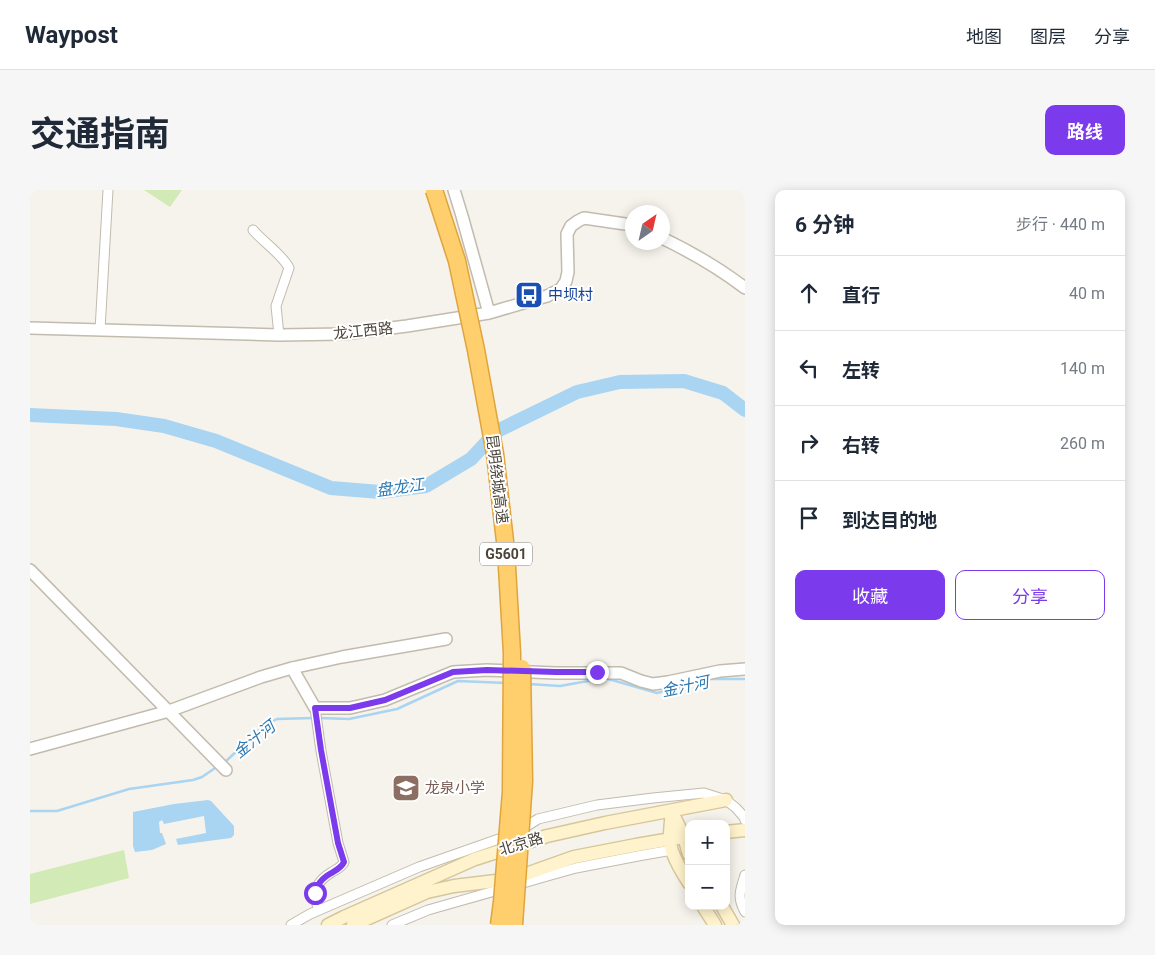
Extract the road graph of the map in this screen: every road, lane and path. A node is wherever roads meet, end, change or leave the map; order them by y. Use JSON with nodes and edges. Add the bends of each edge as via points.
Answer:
{"nodes":[{"id":1,"x":108,"y":190,"type":"edge"},
{"id":2,"x":434,"y":190,"type":"edge"},
{"id":3,"x":443,"y":190,"type":"edge"},
{"id":4,"x":454,"y":190,"type":"edge"},
{"id":5,"x":625,"y":224,"type":"edge"},
{"id":6,"x":253,"y":230,"type":"dead end"},
{"id":7,"x":670,"y":242,"type":"edge"},
{"id":8,"x":745,"y":288,"type":"edge"},
{"id":9,"x":489,"y":313,"type":"junction"},
{"id":10,"x":30,"y":328,"type":"edge"},
{"id":11,"x":100,"y":330,"type":"junction"},
{"id":12,"x":279,"y":335,"type":"junction"},
{"id":13,"x":30,"y":570,"type":"edge"},
{"id":14,"x":446,"y":639,"type":"dead end"},
{"id":15,"x":292,"y":668,"type":"junction"},
{"id":16,"x":745,"y":669,"type":"edge"},
{"id":17,"x":315,"y":708,"type":"junction"},
{"id":18,"x":169,"y":711,"type":"junction"},
{"id":19,"x":30,"y":749,"type":"edge"},
{"id":20,"x":226,"y":770,"type":"dead end"},
{"id":21,"x":726,"y":800,"type":"junction"},
{"id":22,"x":672,"y":811,"type":"junction"},
{"id":23,"x":745,"y":820,"type":"edge"},
{"id":24,"x":745,"y":830,"type":"edge"},
{"id":25,"x":730,"y":832,"type":"edge"},
{"id":26,"x":685,"y":835,"type":"edge"},
{"id":27,"x":685,"y":838,"type":"edge"},
{"id":28,"x":671,"y":845,"type":"junction"},
{"id":29,"x":685,"y":875,"type":"edge"},
{"id":30,"x":745,"y":875,"type":"edge"},
{"id":31,"x":319,"y":910,"type":"junction"},
{"id":32,"x":706,"y":910,"type":"edge"},
{"id":33,"x":724,"y":910,"type":"edge"},
{"id":34,"x":745,"y":912,"type":"edge"},
{"id":35,"x":291,"y":925,"type":"edge"},
{"id":36,"x":328,"y":925,"type":"edge"},
{"id":37,"x":353,"y":925,"type":"edge"},
{"id":38,"x":392,"y":925,"type":"edge"},
{"id":39,"x":499,"y":925,"type":"edge"},
{"id":40,"x":514,"y":925,"type":"edge"},
{"id":41,"x":715,"y":925,"type":"edge"},
{"id":42,"x":733,"y":925,"type":"edge"}],
"edges":[{"from":1,"to":11,"type":"street"},
{"from":2,"to":39,"type":"highway","name":"昆明绕城高速","number":"G5601","bridge":true,"via":[[457,262],[476,350],[495,454],[506,550],[512,653],[510,792]]},
{"from":3,"to":40,"type":"highway","name":"昆明绕城高速","number":"G5601","bridge":true,"via":[[473,301],[491,386],[516,556],[521,620],[524,781]]},
{"from":4,"to":9,"type":"street"},
{"from":5,"to":9,"type":"street","name":"龙江西路","via":[[584,218],[578,221],[567,234],[568,272],[561,289]]},
{"from":6,"to":12,"type":"street","via":[[289,268],[276,306]]},
{"from":7,"to":8,"type":"street"},
{"from":9,"to":12,"type":"street","name":"龙江西路","via":[[343,334]]},
{"from":10,"to":11,"type":"street","name":"龙江西路"},
{"from":11,"to":12,"type":"street","name":"龙江西路"},
{"from":13,"to":18,"type":"street"},
{"from":14,"to":15,"type":"street"},
{"from":15,"to":17,"type":"street"},
{"from":15,"to":18,"type":"street"},
{"from":16,"to":17,"type":"street","via":[[653,684],[621,673],[453,672],[385,700],[350,708]]},
{"from":17,"to":31,"type":"street","via":[[344,862],[316,887]]},
{"from":18,"to":19,"type":"street"},
{"from":18,"to":20,"type":"street"},
{"from":21,"to":22,"type":"main road","name":"北京路"},
{"from":21,"to":23,"type":"street"},
{"from":21,"to":31,"type":"street","via":[[704,793],[662,797],[596,805],[538,819],[516,833],[419,867]]},
{"from":22,"to":26,"type":"main road"},
{"from":22,"to":28,"type":"main road"},
{"from":22,"to":36,"type":"main road","name":"北京路","via":[[547,836],[475,859]]},
{"from":24,"to":25,"type":"main road"},
{"from":27,"to":28,"type":"main road","name":"北京路"},
{"from":28,"to":29,"type":"main road"},
{"from":28,"to":37,"type":"main road","name":"北京路","via":[[636,845],[574,857],[512,879],[427,892]]},
{"from":28,"to":38,"type":"street","via":[[428,910]]},
{"from":30,"to":34,"type":"street","via":[[739,897]]},
{"from":31,"to":35,"type":"street"},
{"from":32,"to":41,"type":"main road"},
{"from":33,"to":42,"type":"main road"}]}
